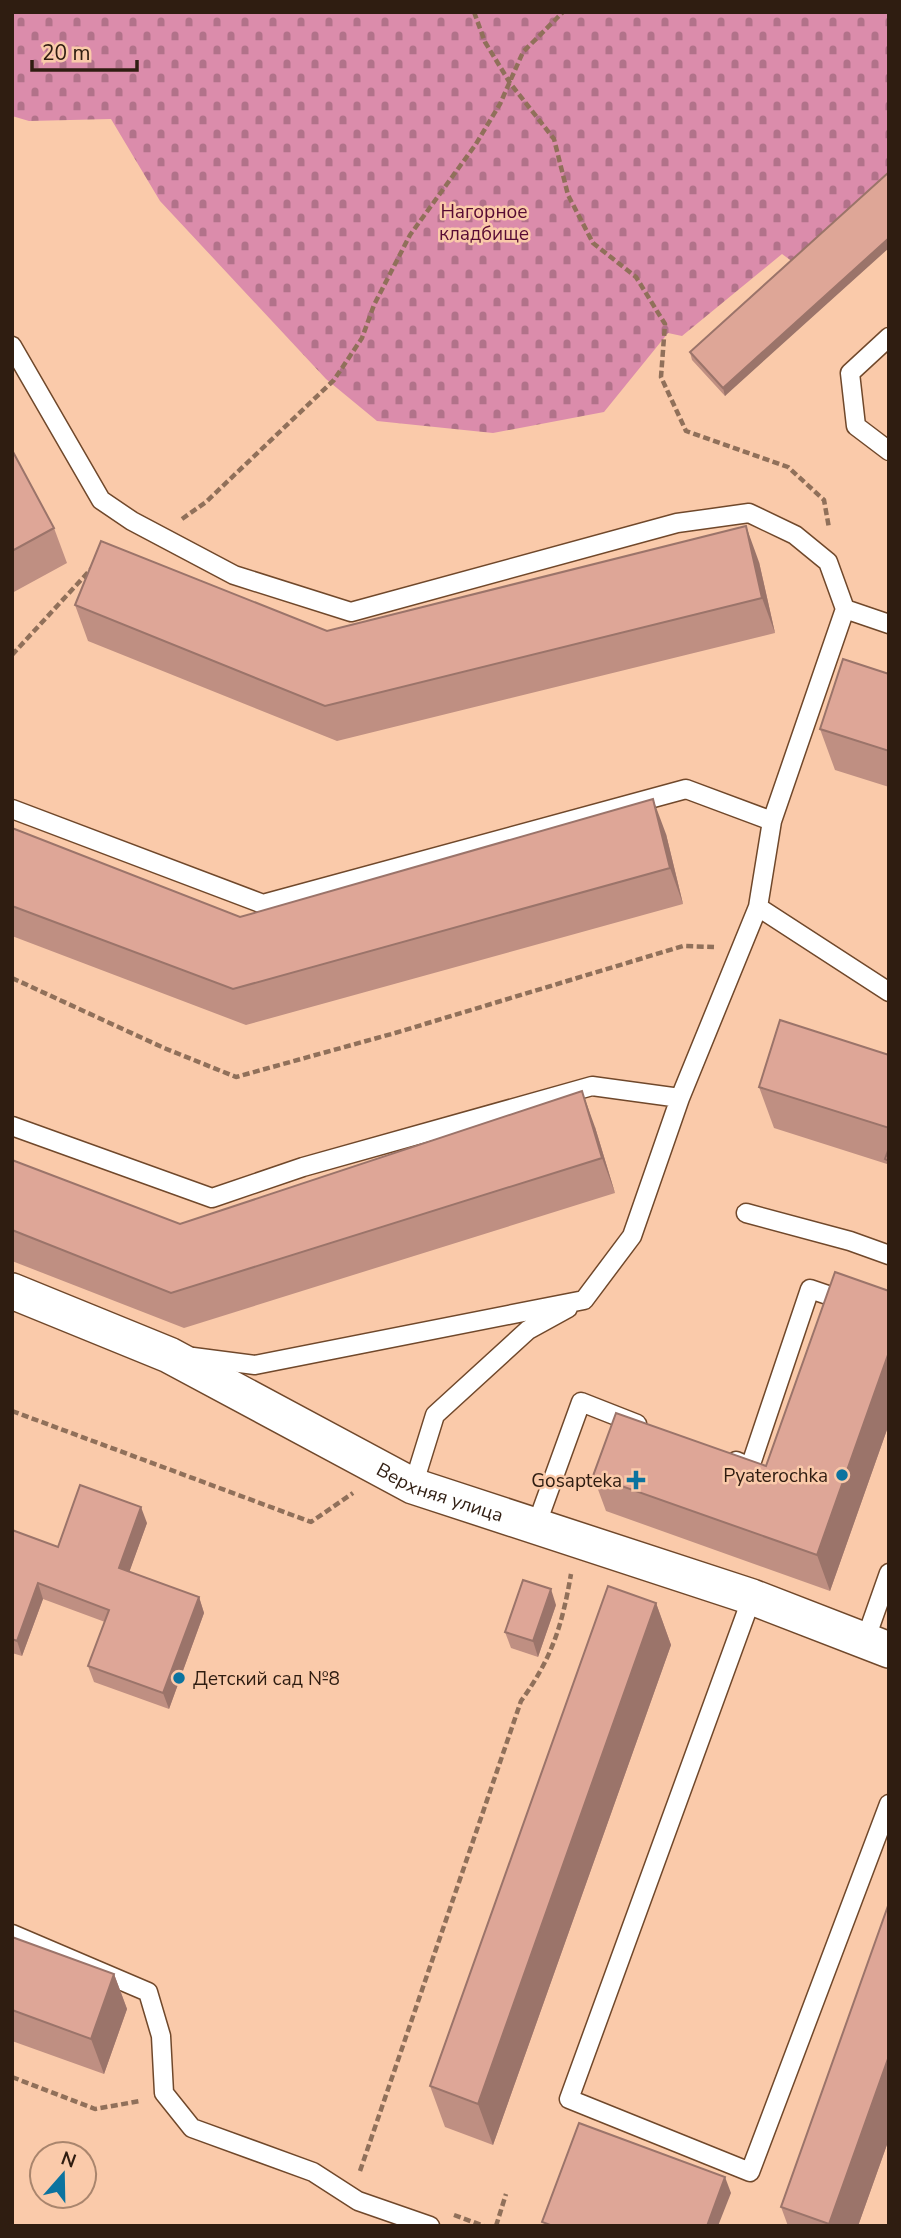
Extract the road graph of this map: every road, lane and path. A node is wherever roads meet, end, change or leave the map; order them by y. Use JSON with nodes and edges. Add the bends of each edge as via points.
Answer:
{"nodes":[{"id":1,"x":474,"y":12,"type":"edge"},
{"id":2,"x":563,"y":12,"type":"edge"},
{"id":3,"x":510,"y":83,"type":"junction"},
{"id":4,"x":889,"y":337,"type":"edge"},
{"id":5,"x":12,"y":346,"type":"edge"},
{"id":6,"x":889,"y":451,"type":"edge"},
{"id":7,"x":160,"y":535,"type":"junction"},
{"id":8,"x":831,"y":538,"type":"dead end"},
{"id":9,"x":96,"y":563,"type":"edge"},
{"id":10,"x":845,"y":609,"type":"junction"},
{"id":11,"x":889,"y":624,"type":"edge"},
{"id":12,"x":12,"y":655,"type":"edge"},
{"id":13,"x":12,"y":810,"type":"edge"},
{"id":14,"x":772,"y":821,"type":"junction"},
{"id":15,"x":758,"y":907,"type":"junction"},
{"id":16,"x":740,"y":947,"type":"junction"},
{"id":17,"x":12,"y":978,"type":"edge"},
{"id":18,"x":889,"y":992,"type":"edge"},
{"id":19,"x":680,"y":1098,"type":"junction"},
{"id":20,"x":12,"y":1126,"type":"edge"},
{"id":21,"x":746,"y":1213,"type":"dead end"},
{"id":22,"x":889,"y":1255,"type":"edge"},
{"id":23,"x":12,"y":1291,"type":"edge"},
{"id":24,"x":584,"y":1300,"type":"junction"},
{"id":25,"x":889,"y":1316,"type":"edge"},
{"id":26,"x":169,"y":1354,"type":"junction"},
{"id":27,"x":12,"y":1411,"type":"edge"},
{"id":28,"x":659,"y":1432,"type":"edge"},
{"id":29,"x":724,"y":1457,"type":"edge"},
{"id":30,"x":366,"y":1461,"type":"junction"},
{"id":31,"x":413,"y":1486,"type":"junction"},
{"id":32,"x":536,"y":1526,"type":"junction"},
{"id":33,"x":572,"y":1566,"type":"dead end"},
{"id":34,"x":889,"y":1573,"type":"edge"},
{"id":35,"x":752,"y":1597,"type":"junction"},
{"id":36,"x":877,"y":1646,"type":"edge"},
{"id":37,"x":889,"y":1804,"type":"edge"},
{"id":38,"x":12,"y":1934,"type":"edge"},
{"id":39,"x":12,"y":2077,"type":"edge"},
{"id":40,"x":164,"y":2093,"type":"junction"},
{"id":41,"x":506,"y":2194,"type":"dead end"},
{"id":42,"x":351,"y":2196,"type":"junction"},
{"id":43,"x":430,"y":2226,"type":"edge"},
{"id":44,"x":496,"y":2226,"type":"edge"}],
"edges":[{"from":1,"to":3,"type":"path"},
{"from":2,"to":3,"type":"path","via":[[523,52]]},
{"from":3,"to":7,"type":"path","via":[[475,144],[410,235],[362,338],[334,380],[206,502]]},
{"from":3,"to":8,"type":"path","via":[[554,139],[568,195],[593,243],[636,277],[664,324],[661,377],[686,431],[788,467],[824,500]]},
{"from":4,"to":6,"type":"lane","via":[[850,373],[856,426]]},
{"from":5,"to":7,"type":"lane","via":[[101,500]]},
{"from":7,"to":10,"type":"lane","via":[[234,575],[351,612],[677,523],[749,513],[795,535],[828,562]]},
{"from":9,"to":12,"type":"path"},
{"from":10,"to":11,"type":"lane"},
{"from":10,"to":14,"type":"lane"},
{"from":13,"to":14,"type":"lane","via":[[263,904],[686,789]]},
{"from":14,"to":15,"type":"lane"},
{"from":15,"to":16,"type":"lane"},
{"from":15,"to":18,"type":"lane"},
{"from":16,"to":17,"type":"path","via":[[683,946],[236,1077]]},
{"from":16,"to":19,"type":"lane"},
{"from":19,"to":20,"type":"lane","via":[[592,1086],[303,1167],[212,1198]]},
{"from":19,"to":24,"type":"lane","via":[[632,1236]]},
{"from":21,"to":22,"type":"lane"},
{"from":23,"to":26,"type":"street","name":"Верхняя улица"},
{"from":24,"to":26,"type":"lane","via":[[255,1365]]},
{"from":24,"to":31,"type":"lane","via":[[527,1330],[435,1415]]},
{"from":25,"to":29,"type":"lane","via":[[810,1289],[750,1467]]},
{"from":26,"to":30,"type":"street","name":"Верхняя улица"},
{"from":27,"to":30,"type":"path","via":[[311,1522],[356,1491]]},
{"from":28,"to":32,"type":"lane","via":[[581,1402]]},
{"from":30,"to":31,"type":"street","name":"Верхняя улица"},
{"from":31,"to":32,"type":"street","name":"Верхняя улица"},
{"from":32,"to":35,"type":"street","name":"Верхняя улица"},
{"from":33,"to":42,"type":"path","via":[[560,1630],[544,1668],[521,1701]]},
{"from":34,"to":36,"type":"lane"},
{"from":35,"to":36,"type":"street","name":"Верхняя улица"},
{"from":35,"to":37,"type":"lane","via":[[569,2099],[750,2172]]},
{"from":38,"to":40,"type":"lane","via":[[148,1992],[161,2036]]},
{"from":39,"to":40,"type":"path","via":[[95,2109]]},
{"from":40,"to":42,"type":"lane","via":[[192,2128],[313,2172]]},
{"from":41,"to":44,"type":"path"},
{"from":42,"to":43,"type":"lane"}]}
